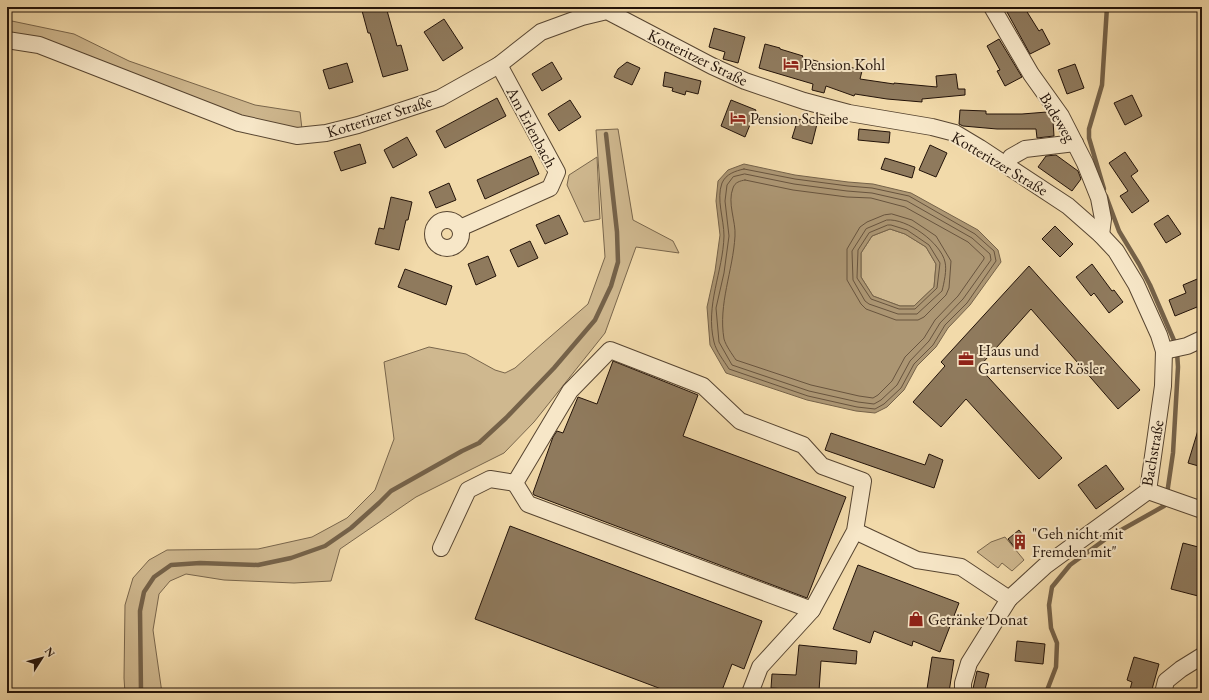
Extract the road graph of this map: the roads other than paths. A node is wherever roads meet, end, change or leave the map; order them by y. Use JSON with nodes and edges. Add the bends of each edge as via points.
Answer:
{"nodes":[{"id":1,"x":992,"y":7,"type":"edge"},
{"id":2,"x":607,"y":9,"type":"edge"},
{"id":3,"x":7,"y":40,"type":"edge"},
{"id":4,"x":499,"y":65,"type":"junction"},
{"id":5,"x":1074,"y":143,"type":"junction"},
{"id":6,"x":1006,"y":165,"type":"junction"},
{"id":7,"x":460,"y":228,"type":"dead end"},
{"id":8,"x":1101,"y":235,"type":"junction"},
{"id":9,"x":1202,"y":339,"type":"edge"},
{"id":10,"x":1172,"y":349,"type":"junction"},
{"id":11,"x":515,"y":483,"type":"junction"},
{"id":12,"x":1160,"y":496,"type":"junction"},
{"id":13,"x":1202,"y":510,"type":"edge"},
{"id":14,"x":855,"y":531,"type":"junction"},
{"id":15,"x":441,"y":548,"type":"dead end"},
{"id":16,"x":1009,"y":599,"type":"junction"},
{"id":17,"x":812,"y":610,"type":"junction"},
{"id":18,"x":1202,"y":656,"type":"edge"},
{"id":19,"x":750,"y":693,"type":"edge"},
{"id":20,"x":963,"y":693,"type":"edge"},
{"id":21,"x":1163,"y":693,"type":"edge"}],
"edges":[{"from":1,"to":5,"type":"street","name":"Badeweg"},
{"from":2,"to":4,"type":"street","name":"Kotteritzer Straße","via":[[541,32]]},
{"from":2,"to":6,"type":"street","name":"Kotteritzer Straße","via":[[745,81],[849,114],[955,133]]},
{"from":3,"to":4,"type":"street","name":"Kotteritzer Straße","via":[[39,45],[239,123],[297,136],[326,133],[358,125],[440,98]]},
{"from":4,"to":7,"type":"street","name":"Am Erlenbach","via":[[557,172],[550,188]]},
{"from":5,"to":6,"type":"street","via":[[1025,149],[1011,157]]},
{"from":5,"to":8,"type":"street","name":"Badeweg","via":[[1099,198],[1103,219]]},
{"from":6,"to":8,"type":"street","name":"Kotteritzer Straße","via":[[1068,206]]},
{"from":8,"to":10,"type":"street","name":"Kotteritzer Straße","via":[[1116,251],[1136,284],[1159,335]]},
{"from":9,"to":10,"type":"street"},
{"from":10,"to":12,"type":"street","name":"Bachstraße","via":[[1162,386]]},
{"from":11,"to":14,"type":"street","via":[[570,391],[610,350],[703,386],[740,421],[803,445],[822,466],[863,481]]},
{"from":11,"to":15,"type":"street","via":[[490,479],[468,490]]},
{"from":11,"to":17,"type":"street","via":[[528,504]]},
{"from":12,"to":13,"type":"street"},
{"from":12,"to":16,"type":"street","name":"Bachstraße","via":[[1045,566]]},
{"from":14,"to":16,"type":"street","via":[[917,560],[961,567]]},
{"from":14,"to":17,"type":"street"},
{"from":16,"to":20,"type":"street","name":"Bachstraße","via":[[969,663]]},
{"from":17,"to":19,"type":"street","via":[[760,667]]},
{"from":18,"to":21,"type":"street","via":[[1166,681]]}]}
